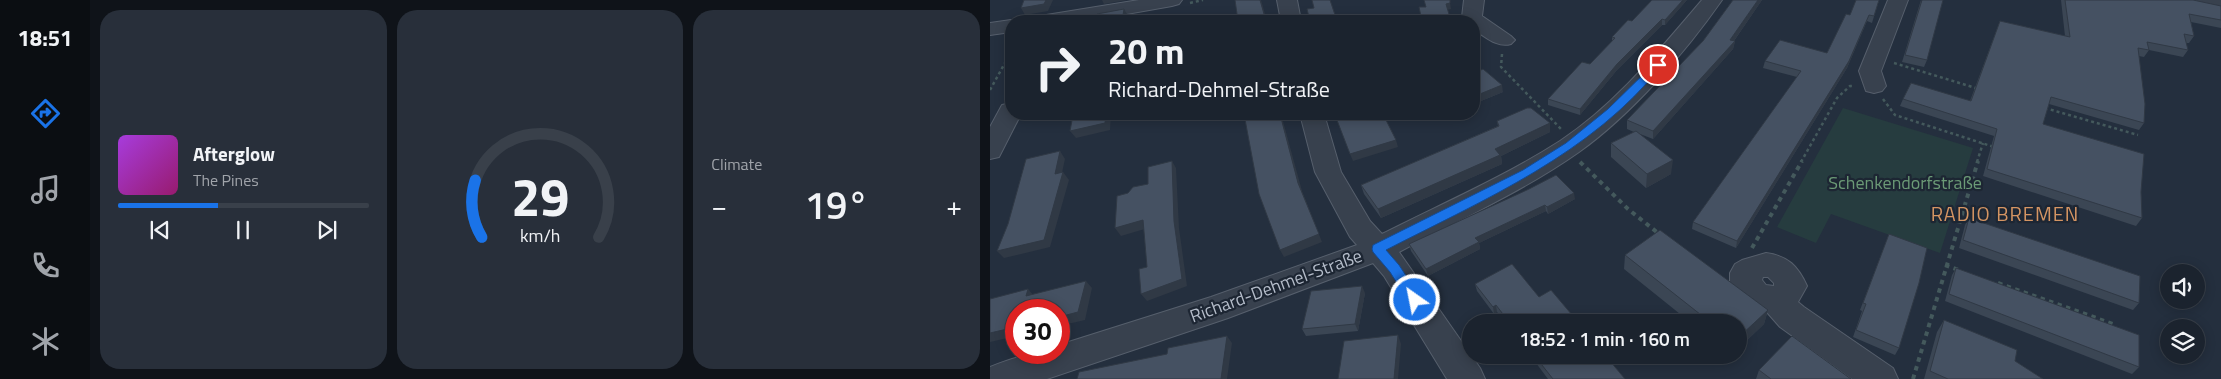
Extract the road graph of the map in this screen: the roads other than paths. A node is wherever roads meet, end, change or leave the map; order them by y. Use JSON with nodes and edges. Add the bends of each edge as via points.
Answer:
{"nodes":[{"id":1,"x":1287,"y":0,"type":"edge"},
{"id":2,"x":1474,"y":0,"type":"edge"},
{"id":3,"x":1712,"y":0,"type":"edge"},
{"id":4,"x":1898,"y":0,"type":"edge"},
{"id":5,"x":2191,"y":0,"type":"edge"},
{"id":6,"x":1159,"y":1,"type":"edge"},
{"id":7,"x":2221,"y":6,"type":"edge"},
{"id":8,"x":1085,"y":15,"type":"edge"},
{"id":9,"x":1290,"y":15,"type":"edge"},
{"id":10,"x":1472,"y":15,"type":"edge"},
{"id":11,"x":1480,"y":22,"type":"edge"},
{"id":12,"x":1005,"y":27,"type":"edge"},
{"id":13,"x":990,"y":29,"type":"edge"},
{"id":14,"x":1504,"y":40,"type":"road end"},
{"id":15,"x":1874,"y":86,"type":"road end"},
{"id":16,"x":1006,"y":120,"type":"edge"},
{"id":17,"x":1314,"y":120,"type":"edge"},
{"id":18,"x":990,"y":151,"type":"edge"},
{"id":19,"x":1378,"y":249,"type":"junction"},
{"id":20,"x":1755,"y":266,"type":"road end"},
{"id":21,"x":1000,"y":379,"type":"edge"},
{"id":22,"x":1467,"y":379,"type":"edge"},
{"id":23,"x":1880,"y":379,"type":"edge"}],
"edges":[{"from":1,"to":9,"type":"street"},
{"from":2,"to":10,"type":"street"},
{"from":3,"to":19,"type":"street","name":"Richard-Dehmel-Straße","via":[[1648,77],[1587,134],[1527,172]]},
{"from":4,"to":15,"type":"street","via":[[1870,70]]},
{"from":5,"to":7,"type":"street"},
{"from":6,"to":8,"type":"street"},
{"from":11,"to":14,"type":"street"},
{"from":12,"to":13,"type":"street"},
{"from":16,"to":18,"type":"street"},
{"from":17,"to":19,"type":"street","via":[[1328,172],[1360,229]]},
{"from":19,"to":21,"type":"street","name":"Richard-Dehmel-Straße","via":[[1216,309]]},
{"from":19,"to":22,"type":"street","via":[[1395,268]]},
{"from":20,"to":23,"type":"street","via":[[1746,273],[1746,284],[1757,296],[1774,299],[1792,317]]}]}
